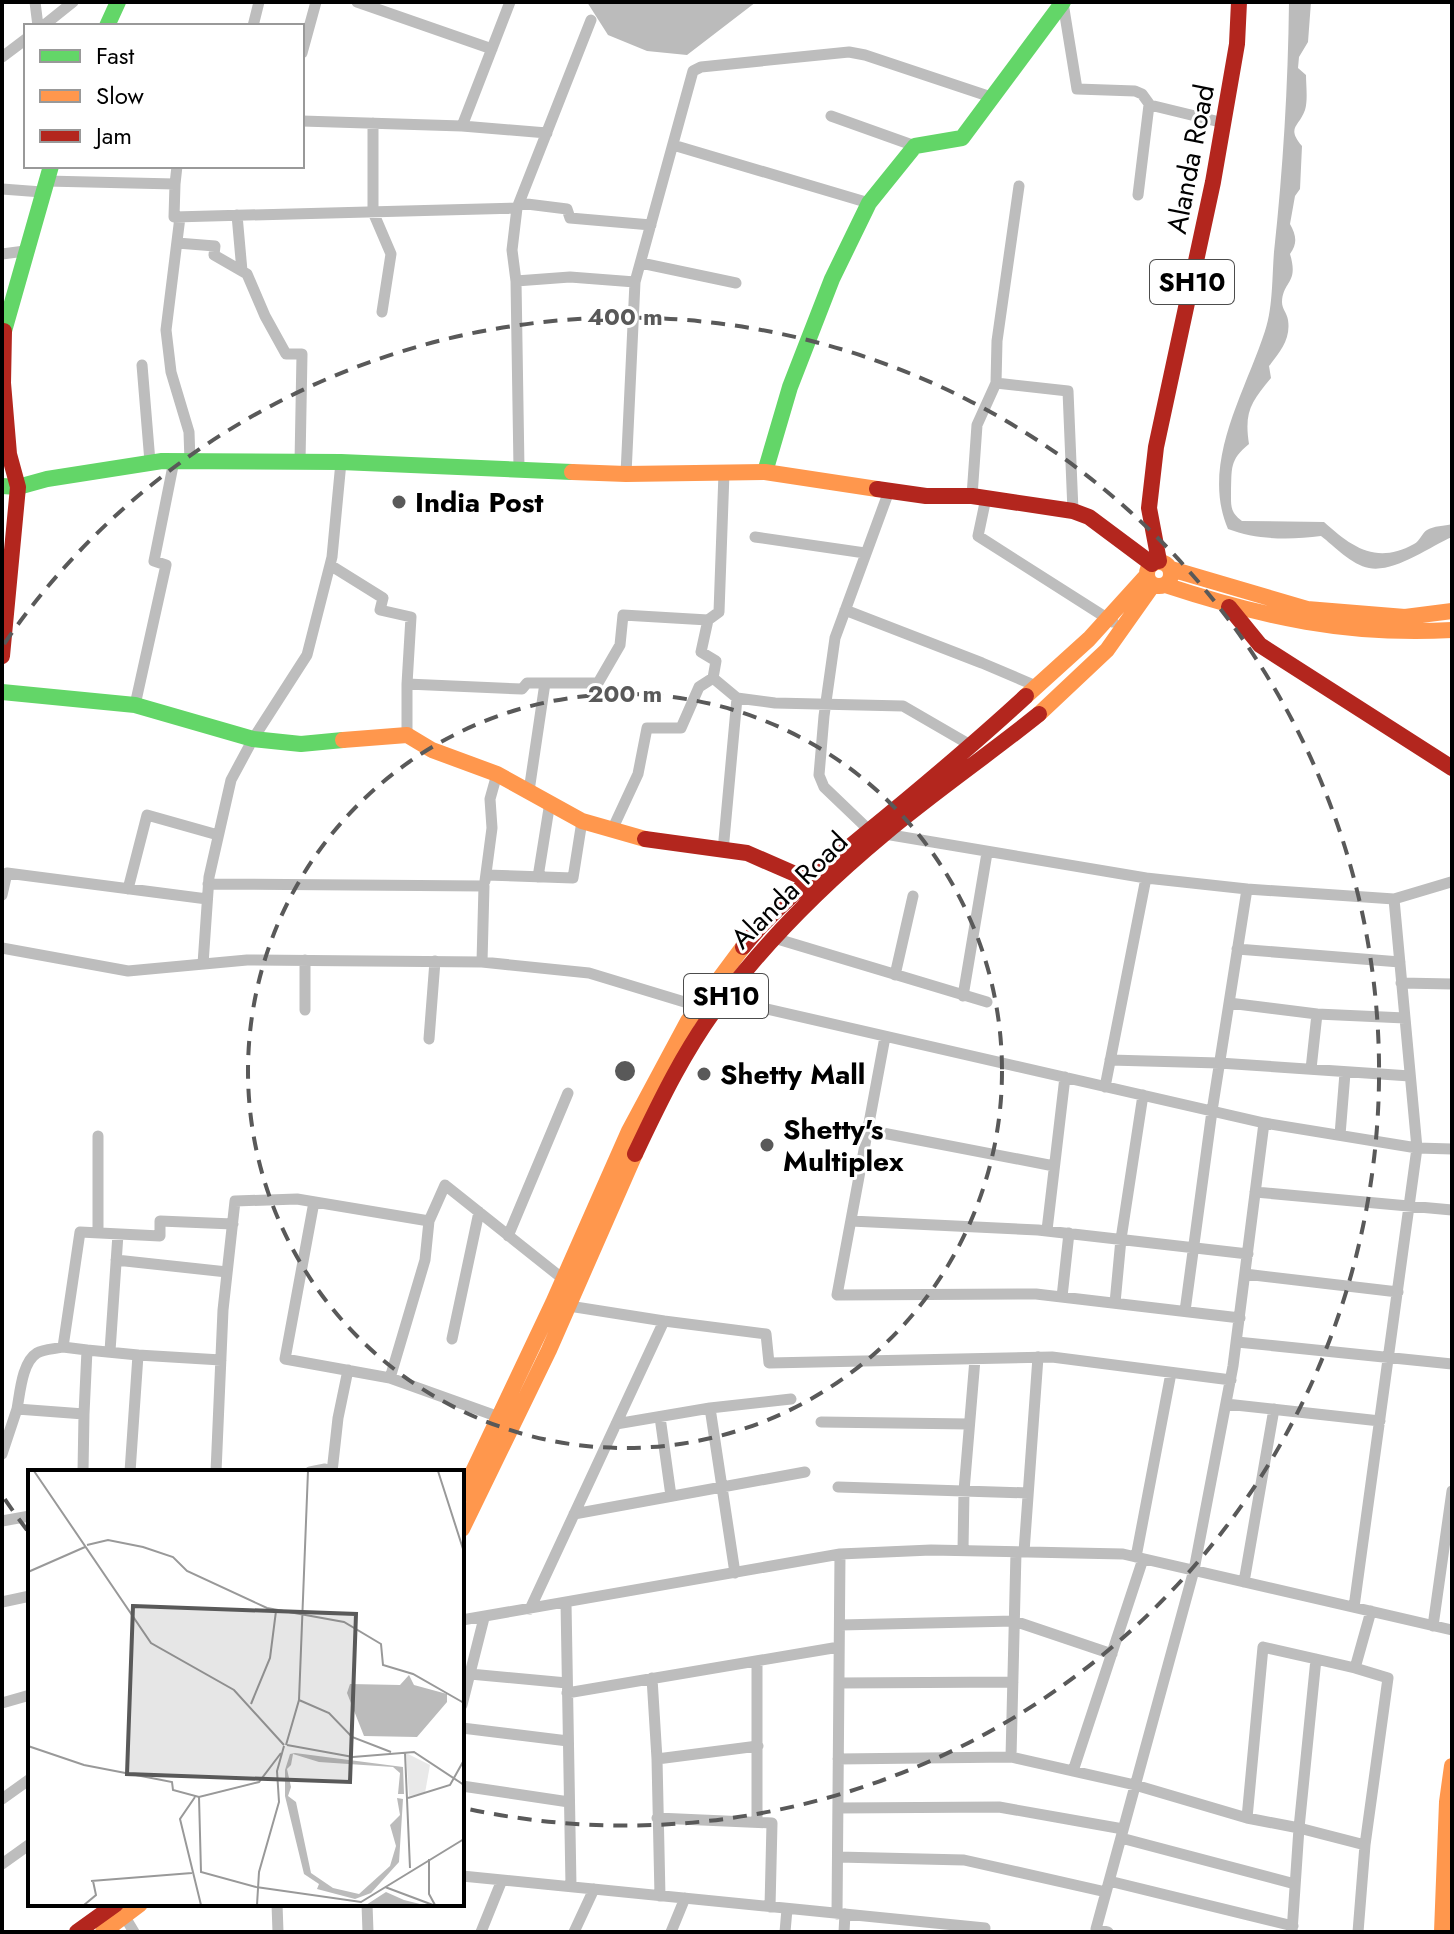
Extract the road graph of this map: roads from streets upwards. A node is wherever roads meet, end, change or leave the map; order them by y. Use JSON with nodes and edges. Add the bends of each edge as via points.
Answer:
{"nodes":[{"id":1,"x":35,"y":2,"type":"edge"},
{"id":2,"x":73,"y":2,"type":"edge"},
{"id":3,"x":118,"y":2,"type":"edge"},
{"id":4,"x":259,"y":2,"type":"edge"},
{"id":5,"x":316,"y":2,"type":"edge"},
{"id":6,"x":357,"y":2,"type":"edge"},
{"id":7,"x":510,"y":2,"type":"edge"},
{"id":8,"x":1063,"y":2,"type":"edge"},
{"id":9,"x":1239,"y":2,"type":"edge"},
{"id":10,"x":591,"y":20,"type":"dead end"},
{"id":11,"x":40,"y":24,"type":"edge"},
{"id":12,"x":43,"y":24,"type":"edge"},
{"id":13,"x":108,"y":24,"type":"edge"},
{"id":14,"x":254,"y":24,"type":"edge"},
{"id":15,"x":24,"y":40,"type":"edge"},
{"id":16,"x":304,"y":46,"type":"edge"},
{"id":17,"x":492,"y":49,"type":"junction"},
{"id":18,"x":2,"y":57,"type":"edge"},
{"id":19,"x":994,"y":98,"type":"junction"},
{"id":20,"x":1149,"y":105,"type":"junction"},
{"id":21,"x":831,"y":116,"type":"dead end"},
{"id":22,"x":304,"y":121,"type":"edge"},
{"id":23,"x":373,"y":123,"type":"junction"},
{"id":24,"x":1224,"y":123,"type":"junction"},
{"id":25,"x":462,"y":126,"type":"junction"},
{"id":26,"x":547,"y":133,"type":"junction"},
{"id":27,"x":673,"y":145,"type":"junction"},
{"id":28,"x":915,"y":146,"type":"junction"},
{"id":29,"x":177,"y":168,"type":"edge"},
{"id":30,"x":46,"y":180,"type":"edge"},
{"id":31,"x":175,"y":184,"type":"junction"},
{"id":32,"x":1019,"y":186,"type":"dead end"},
{"id":33,"x":2,"y":189,"type":"edge"},
{"id":34,"x":1138,"y":195,"type":"dead end"},
{"id":35,"x":869,"y":203,"type":"junction"},
{"id":36,"x":518,"y":205,"type":"junction"},
{"id":37,"x":373,"y":212,"type":"junction"},
{"id":38,"x":237,"y":215,"type":"junction"},
{"id":39,"x":180,"y":217,"type":"junction"},
{"id":40,"x":651,"y":225,"type":"junction"},
{"id":41,"x":177,"y":243,"type":"junction"},
{"id":42,"x":25,"y":251,"type":"junction"},
{"id":43,"x":2,"y":254,"type":"edge"},
{"id":44,"x":641,"y":263,"type":"junction"},
{"id":45,"x":242,"y":271,"type":"junction"},
{"id":46,"x":516,"y":281,"type":"junction"},
{"id":47,"x":635,"y":282,"type":"junction"},
{"id":48,"x":736,"y":283,"type":"dead end"},
{"id":49,"x":382,"y":312,"type":"dead end"},
{"id":50,"x":3,"y":330,"type":"edge"},
{"id":51,"x":142,"y":365,"type":"dead end"},
{"id":52,"x":3,"y":383,"type":"edge"},
{"id":53,"x":996,"y":383,"type":"junction"},
{"id":54,"x":182,"y":461,"type":"junction"},
{"id":55,"x":150,"y":462,"type":"junction"},
{"id":56,"x":300,"y":462,"type":"junction"},
{"id":57,"x":341,"y":462,"type":"junction"},
{"id":58,"x":519,"y":469,"type":"junction"},
{"id":59,"x":765,"y":472,"type":"junction"},
{"id":60,"x":724,"y":473,"type":"junction"},
{"id":61,"x":626,"y":474,"type":"junction"},
{"id":62,"x":10,"y":487,"type":"edge"},
{"id":63,"x":889,"y":491,"type":"junction"},
{"id":64,"x":979,"y":497,"type":"junction"},
{"id":65,"x":1073,"y":511,"type":"junction"},
{"id":66,"x":755,"y":537,"type":"dead end"},
{"id":67,"x":865,"y":553,"type":"junction"},
{"id":68,"x":330,"y":565,"type":"junction"},
{"id":69,"x":1158,"y":573,"type":"junction"},
{"id":70,"x":1229,"y":607,"type":"junction"},
{"id":71,"x":845,"y":610,"type":"junction"},
{"id":72,"x":1452,"y":611,"type":"edge"},
{"id":73,"x":1107,"y":618,"type":"junction"},
{"id":74,"x":708,"y":620,"type":"junction"},
{"id":75,"x":1123,"y":629,"type":"junction"},
{"id":76,"x":1452,"y":630,"type":"edge"},
{"id":77,"x":2,"y":656,"type":"edge"},
{"id":78,"x":713,"y":678,"type":"junction"},
{"id":79,"x":545,"y":683,"type":"junction"},
{"id":80,"x":407,"y":684,"type":"junction"},
{"id":81,"x":1036,"y":686,"type":"junction"},
{"id":82,"x":2,"y":692,"type":"edge"},
{"id":83,"x":737,"y":698,"type":"junction"},
{"id":84,"x":135,"y":705,"type":"junction"},
{"id":85,"x":826,"y":705,"type":"junction"},
{"id":86,"x":407,"y":735,"type":"junction"},
{"id":87,"x":253,"y":739,"type":"junction"},
{"id":88,"x":972,"y":746,"type":"junction"},
{"id":89,"x":1452,"y":768,"type":"edge"},
{"id":90,"x":497,"y":774,"type":"junction"},
{"id":91,"x":529,"y":791,"type":"junction"},
{"id":92,"x":550,"y":802,"type":"junction"},
{"id":93,"x":582,"y":821,"type":"junction"},
{"id":94,"x":612,"y":830,"type":"junction"},
{"id":95,"x":878,"y":832,"type":"junction"},
{"id":96,"x":218,"y":835,"type":"junction"},
{"id":97,"x":723,"y":851,"type":"junction"},
{"id":98,"x":987,"y":853,"type":"junction"},
{"id":99,"x":538,"y":877,"type":"junction"},
{"id":100,"x":1146,"y":878,"type":"junction"},
{"id":101,"x":485,"y":881,"type":"junction"},
{"id":102,"x":1452,"y":883,"type":"edge"},
{"id":103,"x":208,"y":884,"type":"junction"},
{"id":104,"x":128,"y":889,"type":"junction"},
{"id":105,"x":1247,"y":889,"type":"junction"},
{"id":106,"x":805,"y":892,"type":"junction"},
{"id":107,"x":2,"y":895,"type":"edge"},
{"id":108,"x":913,"y":896,"type":"dead end"},
{"id":109,"x":207,"y":899,"type":"junction"},
{"id":110,"x":1394,"y":899,"type":"junction"},
{"id":111,"x":774,"y":938,"type":"junction"},
{"id":112,"x":2,"y":948,"type":"edge"},
{"id":113,"x":1237,"y":949,"type":"junction"},
{"id":114,"x":305,"y":960,"type":"junction"},
{"id":115,"x":435,"y":961,"type":"junction"},
{"id":116,"x":482,"y":962,"type":"junction"},
{"id":117,"x":1400,"y":962,"type":"junction"},
{"id":118,"x":203,"y":964,"type":"junction"},
{"id":119,"x":895,"y":975,"type":"junction"},
{"id":120,"x":1401,"y":983,"type":"junction"},
{"id":121,"x":1452,"y":984,"type":"edge"},
{"id":122,"x":963,"y":996,"type":"junction"},
{"id":123,"x":987,"y":1002,"type":"dead end"},
{"id":124,"x":711,"y":1003,"type":"junction"},
{"id":125,"x":1229,"y":1003,"type":"junction"},
{"id":126,"x":305,"y":1010,"type":"dead end"},
{"id":127,"x":1317,"y":1014,"type":"junction"},
{"id":128,"x":1405,"y":1018,"type":"junction"},
{"id":129,"x":885,"y":1037,"type":"junction"},
{"id":130,"x":429,"y":1039,"type":"dead end"},
{"id":131,"x":1110,"y":1060,"type":"junction"},
{"id":132,"x":1219,"y":1063,"type":"junction"},
{"id":133,"x":1311,"y":1069,"type":"junction"},
{"id":134,"x":1345,"y":1073,"type":"junction"},
{"id":135,"x":1410,"y":1076,"type":"junction"},
{"id":136,"x":1065,"y":1077,"type":"junction"},
{"id":137,"x":663,"y":1080,"type":"junction"},
{"id":138,"x":1105,"y":1087,"type":"junction"},
{"id":139,"x":568,"y":1093,"type":"dead end"},
{"id":140,"x":1143,"y":1095,"type":"junction"},
{"id":141,"x":1212,"y":1111,"type":"junction"},
{"id":142,"x":1264,"y":1123,"type":"junction"},
{"id":143,"x":867,"y":1130,"type":"junction"},
{"id":144,"x":1340,"y":1135,"type":"junction"},
{"id":145,"x":98,"y":1136,"type":"dead end"},
{"id":146,"x":1417,"y":1148,"type":"junction"},
{"id":147,"x":1452,"y":1149,"type":"edge"},
{"id":148,"x":1054,"y":1166,"type":"junction"},
{"id":149,"x":1255,"y":1192,"type":"junction"},
{"id":150,"x":314,"y":1202,"type":"junction"},
{"id":151,"x":1409,"y":1206,"type":"junction"},
{"id":152,"x":1452,"y":1210,"type":"edge"},
{"id":153,"x":479,"y":1212,"type":"junction"},
{"id":154,"x":429,"y":1221,"type":"junction"},
{"id":155,"x":851,"y":1221,"type":"junction"},
{"id":156,"x":233,"y":1224,"type":"junction"},
{"id":157,"x":1047,"y":1230,"type":"junction"},
{"id":158,"x":98,"y":1233,"type":"junction"},
{"id":159,"x":1069,"y":1233,"type":"junction"},
{"id":160,"x":118,"y":1234,"type":"junction"},
{"id":161,"x":508,"y":1236,"type":"junction"},
{"id":162,"x":1121,"y":1239,"type":"junction"},
{"id":163,"x":1193,"y":1247,"type":"junction"},
{"id":164,"x":1248,"y":1254,"type":"junction"},
{"id":165,"x":116,"y":1260,"type":"junction"},
{"id":166,"x":227,"y":1272,"type":"junction"},
{"id":167,"x":1245,"y":1274,"type":"junction"},
{"id":168,"x":563,"y":1279,"type":"junction"},
{"id":169,"x":1398,"y":1292,"type":"junction"},
{"id":170,"x":1062,"y":1297,"type":"junction"},
{"id":171,"x":1115,"y":1303,"type":"junction"},
{"id":172,"x":569,"y":1306,"type":"junction"},
{"id":173,"x":1185,"y":1311,"type":"junction"},
{"id":174,"x":1240,"y":1318,"type":"junction"},
{"id":175,"x":664,"y":1321,"type":"junction"},
{"id":176,"x":452,"y":1339,"type":"dead end"},
{"id":177,"x":1237,"y":1342,"type":"junction"},
{"id":178,"x":63,"y":1347,"type":"junction"},
{"id":179,"x":87,"y":1350,"type":"junction"},
{"id":180,"x":110,"y":1351,"type":"junction"},
{"id":181,"x":138,"y":1355,"type":"junction"},
{"id":182,"x":1038,"y":1357,"type":"junction"},
{"id":183,"x":1389,"y":1357,"type":"junction"},
{"id":184,"x":975,"y":1359,"type":"junction"},
{"id":185,"x":221,"y":1360,"type":"junction"},
{"id":186,"x":1452,"y":1364,"type":"edge"},
{"id":187,"x":348,"y":1370,"type":"junction"},
{"id":188,"x":1171,"y":1373,"type":"junction"},
{"id":189,"x":390,"y":1378,"type":"junction"},
{"id":190,"x":1231,"y":1380,"type":"junction"},
{"id":191,"x":791,"y":1399,"type":"dead end"},
{"id":192,"x":1226,"y":1404,"type":"junction"},
{"id":193,"x":710,"y":1408,"type":"junction"},
{"id":194,"x":17,"y":1409,"type":"junction"},
{"id":195,"x":1274,"y":1409,"type":"junction"},
{"id":196,"x":84,"y":1414,"type":"junction"},
{"id":197,"x":499,"y":1417,"type":"junction"},
{"id":198,"x":660,"y":1417,"type":"junction"},
{"id":199,"x":1380,"y":1421,"type":"junction"},
{"id":200,"x":821,"y":1422,"type":"dead end"},
{"id":201,"x":616,"y":1424,"type":"junction"},
{"id":202,"x":969,"y":1424,"type":"junction"},
{"id":203,"x":2,"y":1454,"type":"edge"},
{"id":204,"x":83,"y":1470,"type":"edge"},
{"id":205,"x":130,"y":1470,"type":"edge"},
{"id":206,"x":216,"y":1470,"type":"edge"},
{"id":207,"x":330,"y":1470,"type":"edge"},
{"id":208,"x":805,"y":1472,"type":"dead end"},
{"id":209,"x":722,"y":1487,"type":"junction"},
{"id":210,"x":838,"y":1487,"type":"dead end"},
{"id":211,"x":464,"y":1491,"type":"edge"},
{"id":212,"x":964,"y":1491,"type":"junction"},
{"id":213,"x":1452,"y":1491,"type":"edge"},
{"id":214,"x":1028,"y":1493,"type":"junction"},
{"id":215,"x":671,"y":1496,"type":"junction"},
{"id":216,"x":574,"y":1514,"type":"junction"},
{"id":217,"x":28,"y":1516,"type":"edge"},
{"id":218,"x":2,"y":1521,"type":"edge"},
{"id":219,"x":464,"y":1525,"type":"edge"},
{"id":220,"x":963,"y":1550,"type":"junction"},
{"id":221,"x":1020,"y":1552,"type":"junction"},
{"id":222,"x":840,"y":1554,"type":"junction"},
{"id":223,"x":1140,"y":1558,"type":"junction"},
{"id":224,"x":1194,"y":1570,"type":"junction"},
{"id":225,"x":735,"y":1573,"type":"junction"},
{"id":226,"x":1244,"y":1582,"type":"junction"},
{"id":227,"x":28,"y":1596,"type":"edge"},
{"id":228,"x":2,"y":1602,"type":"edge"},
{"id":229,"x":566,"y":1603,"type":"junction"},
{"id":230,"x":1354,"y":1607,"type":"junction"},
{"id":231,"x":530,"y":1609,"type":"junction"},
{"id":232,"x":1371,"y":1611,"type":"junction"},
{"id":233,"x":484,"y":1618,"type":"junction"},
{"id":234,"x":464,"y":1620,"type":"edge"},
{"id":235,"x":1014,"y":1621,"type":"junction"},
{"id":236,"x":840,"y":1625,"type":"junction"},
{"id":237,"x":1433,"y":1626,"type":"junction"},
{"id":238,"x":1452,"y":1630,"type":"edge"},
{"id":239,"x":839,"y":1647,"type":"junction"},
{"id":240,"x":1112,"y":1654,"type":"junction"},
{"id":241,"x":1316,"y":1659,"type":"junction"},
{"id":242,"x":757,"y":1661,"type":"junction"},
{"id":243,"x":1355,"y":1668,"type":"junction"},
{"id":244,"x":470,"y":1674,"type":"junction"},
{"id":245,"x":652,"y":1678,"type":"junction"},
{"id":246,"x":1013,"y":1682,"type":"junction"},
{"id":247,"x":839,"y":1683,"type":"junction"},
{"id":248,"x":567,"y":1688,"type":"junction"},
{"id":249,"x":28,"y":1696,"type":"edge"},
{"id":250,"x":464,"y":1697,"type":"edge"},
{"id":251,"x":2,"y":1703,"type":"edge"},
{"id":252,"x":464,"y":1728,"type":"edge"},
{"id":253,"x":568,"y":1741,"type":"junction"},
{"id":254,"x":758,"y":1746,"type":"junction"},
{"id":255,"x":1011,"y":1757,"type":"junction"},
{"id":256,"x":657,"y":1759,"type":"junction"},
{"id":257,"x":838,"y":1759,"type":"junction"},
{"id":258,"x":1452,"y":1766,"type":"edge"},
{"id":259,"x":1073,"y":1771,"type":"junction"},
{"id":260,"x":28,"y":1780,"type":"edge"},
{"id":261,"x":1135,"y":1785,"type":"junction"},
{"id":262,"x":464,"y":1786,"type":"edge"},
{"id":263,"x":2,"y":1799,"type":"edge"},
{"id":264,"x":569,"y":1802,"type":"junction"},
{"id":265,"x":1450,"y":1803,"type":"edge"},
{"id":266,"x":838,"y":1808,"type":"junction"},
{"id":267,"x":657,"y":1818,"type":"junction"},
{"id":268,"x":1247,"y":1818,"type":"junction"},
{"id":269,"x":757,"y":1822,"type":"junction"},
{"id":270,"x":1299,"y":1828,"type":"junction"},
{"id":271,"x":1122,"y":1834,"type":"junction"},
{"id":272,"x":28,"y":1845,"type":"edge"},
{"id":273,"x":1365,"y":1845,"type":"junction"},
{"id":274,"x":838,"y":1857,"type":"junction"},
{"id":275,"x":2,"y":1864,"type":"edge"},
{"id":276,"x":464,"y":1876,"type":"edge"},
{"id":277,"x":502,"y":1880,"type":"junction"},
{"id":278,"x":1295,"y":1884,"type":"junction"},
{"id":279,"x":571,"y":1886,"type":"junction"},
{"id":280,"x":1107,"y":1886,"type":"junction"},
{"id":281,"x":594,"y":1889,"type":"junction"},
{"id":282,"x":660,"y":1896,"type":"junction"},
{"id":283,"x":685,"y":1898,"type":"junction"},
{"id":284,"x":277,"y":1906,"type":"edge"},
{"id":285,"x":367,"y":1906,"type":"edge"},
{"id":286,"x":770,"y":1907,"type":"junction"},
{"id":287,"x":119,"y":1908,"type":"edge"},
{"id":288,"x":787,"y":1909,"type":"junction"},
{"id":289,"x":841,"y":1914,"type":"junction"},
{"id":290,"x":1293,"y":1929,"type":"edge"},
{"id":291,"x":77,"y":1932,"type":"edge"},
{"id":292,"x":103,"y":1932,"type":"edge"},
{"id":293,"x":134,"y":1932,"type":"edge"},
{"id":294,"x":278,"y":1932,"type":"edge"},
{"id":295,"x":368,"y":1932,"type":"edge"},
{"id":296,"x":481,"y":1932,"type":"edge"},
{"id":297,"x":574,"y":1932,"type":"edge"},
{"id":298,"x":671,"y":1932,"type":"edge"},
{"id":299,"x":785,"y":1932,"type":"edge"},
{"id":300,"x":844,"y":1932,"type":"edge"},
{"id":301,"x":983,"y":1932,"type":"edge"},
{"id":302,"x":1108,"y":1932,"type":"edge"},
{"id":303,"x":1358,"y":1932,"type":"edge"},
{"id":304,"x":1442,"y":1932,"type":"edge"}],
"edges":[{"from":1,"to":11,"type":"street"},
{"from":2,"to":12,"type":"street"},
{"from":3,"to":13,"type":"street"},
{"from":4,"to":14,"type":"street"},
{"from":5,"to":16,"type":"street"},
{"from":6,"to":17,"type":"street"},
{"from":7,"to":17,"type":"street"},
{"from":8,"to":19,"type":"street"},
{"from":8,"to":20,"type":"street","via":[[1077,89],[1135,91]]},
{"from":9,"to":24,"type":"street","name":"Alanda Road","number":"SH10"},
{"from":10,"to":26,"type":"street"},
{"from":15,"to":18,"type":"street"},
{"from":17,"to":25,"type":"street"},
{"from":19,"to":27,"type":"street","via":[[849,52],[701,67],[693,71]]},
{"from":19,"to":28,"type":"street","via":[[962,138]]},
{"from":20,"to":24,"type":"street"},
{"from":20,"to":34,"type":"street"},
{"from":21,"to":28,"type":"street"},
{"from":22,"to":23,"type":"street"},
{"from":23,"to":25,"type":"street"},
{"from":23,"to":37,"type":"street"},
{"from":24,"to":69,"type":"street","name":"Alanda Road","number":"SH10","via":[[1156,447],[1149,508]]},
{"from":25,"to":26,"type":"street"},
{"from":26,"to":36,"type":"street"},
{"from":27,"to":35,"type":"street"},
{"from":27,"to":40,"type":"street"},
{"from":28,"to":35,"type":"street"},
{"from":29,"to":31,"type":"street"},
{"from":30,"to":31,"type":"street"},
{"from":30,"to":33,"type":"street"},
{"from":30,"to":42,"type":"street"},
{"from":31,"to":39,"type":"street","via":[[174,217]]},
{"from":32,"to":53,"type":"street"},
{"from":35,"to":59,"type":"street","via":[[832,279],[790,387]]},
{"from":36,"to":37,"type":"street"},
{"from":36,"to":40,"type":"street","via":[[567,209],[570,218]]},
{"from":36,"to":46,"type":"street","via":[[512,250]]},
{"from":37,"to":38,"type":"street"},
{"from":37,"to":49,"type":"street","via":[[391,254]]},
{"from":38,"to":39,"type":"street"},
{"from":38,"to":45,"type":"street"},
{"from":39,"to":41,"type":"street"},
{"from":40,"to":44,"type":"street"},
{"from":41,"to":45,"type":"street","via":[[215,246],[214,255]]},
{"from":41,"to":54,"type":"street","via":[[166,330],[171,372],[189,432]]},
{"from":42,"to":43,"type":"street"},
{"from":42,"to":50,"type":"street"},
{"from":44,"to":47,"type":"street"},
{"from":44,"to":48,"type":"street"},
{"from":45,"to":56,"type":"street","via":[[286,354],[302,354]]},
{"from":46,"to":47,"type":"street","via":[[570,277]]},
{"from":46,"to":58,"type":"street"},
{"from":47,"to":61,"type":"street"},
{"from":50,"to":52,"type":"street"},
{"from":51,"to":55,"type":"street"},
{"from":52,"to":62,"type":"street"},
{"from":53,"to":64,"type":"street","via":[[977,425]]},
{"from":53,"to":65,"type":"street","via":[[1068,391]]},
{"from":54,"to":55,"type":"street"},
{"from":54,"to":56,"type":"street"},
{"from":54,"to":84,"type":"street","via":[[154,561],[166,565]]},
{"from":55,"to":62,"type":"street"},
{"from":56,"to":57,"type":"street"},
{"from":57,"to":58,"type":"street"},
{"from":57,"to":68,"type":"street"},
{"from":58,"to":61,"type":"street"},
{"from":59,"to":60,"type":"street"},
{"from":59,"to":63,"type":"street"},
{"from":60,"to":61,"type":"street"},
{"from":60,"to":74,"type":"street","via":[[719,612]]},
{"from":62,"to":77,"type":"street"},
{"from":63,"to":64,"type":"street"},
{"from":63,"to":67,"type":"street"},
{"from":64,"to":65,"type":"street"},
{"from":64,"to":73,"type":"street","via":[[978,536]]},
{"from":65,"to":69,"type":"street","via":[[1089,517]]},
{"from":66,"to":67,"type":"street"},
{"from":67,"to":71,"type":"street"},
{"from":68,"to":80,"type":"street","via":[[383,598],[380,610],[411,617]]},
{"from":68,"to":87,"type":"street","via":[[307,655]]},
{"from":69,"to":70,"type":"street"},
{"from":69,"to":72,"type":"street","via":[[1307,609],[1405,617]]},
{"from":69,"to":73,"type":"street","name":"Alanda Road","number":"SH10"},
{"from":69,"to":75,"type":"street","name":"Alanda Road","number":"SH10"},
{"from":70,"to":76,"type":"street","via":[[1351,630]]},
{"from":70,"to":89,"type":"street","via":[[1260,645]]},
{"from":71,"to":81,"type":"street"},
{"from":71,"to":85,"type":"street","via":[[835,638]]},
{"from":73,"to":75,"type":"street"},
{"from":73,"to":81,"type":"street","name":"Alanda Road","number":"SH10"},
{"from":74,"to":78,"type":"street","via":[[701,652],[716,661]]},
{"from":74,"to":79,"type":"street","via":[[623,615],[620,645],[598,683]]},
{"from":75,"to":95,"type":"street","name":"Alanda Road","number":"SH10","via":[[1039,715]]},
{"from":78,"to":83,"type":"street"},
{"from":78,"to":94,"type":"street","via":[[699,687],[681,728],[647,728],[638,774]]},
{"from":79,"to":80,"type":"street","via":[[527,683],[522,689]]},
{"from":79,"to":91,"type":"street"},
{"from":80,"to":86,"type":"street"},
{"from":81,"to":88,"type":"street","name":"Alanda Road","number":"SH10"},
{"from":82,"to":84,"type":"street"},
{"from":83,"to":85,"type":"street"},
{"from":83,"to":97,"type":"street"},
{"from":84,"to":87,"type":"street"},
{"from":85,"to":88,"type":"street","via":[[903,706]]},
{"from":85,"to":95,"type":"street","via":[[821,782]]},
{"from":86,"to":87,"type":"street","via":[[301,744]]},
{"from":86,"to":90,"type":"street"},
{"from":87,"to":96,"type":"street","via":[[231,780]]},
{"from":88,"to":95,"type":"street","name":"Alanda Road","number":"SH10"},
{"from":90,"to":91,"type":"street"},
{"from":90,"to":101,"type":"street","via":[[490,799]]},
{"from":91,"to":92,"type":"street"},
{"from":92,"to":93,"type":"street"},
{"from":92,"to":99,"type":"street"},
{"from":93,"to":94,"type":"street"},
{"from":93,"to":99,"type":"street","via":[[573,878]]},
{"from":94,"to":97,"type":"street"},
{"from":95,"to":98,"type":"street"},
{"from":95,"to":106,"type":"street","name":"Alanda Road","number":"SH10"},
{"from":95,"to":106,"type":"street","name":"Alanda Road","number":"SH10"},
{"from":96,"to":103,"type":"street"},
{"from":96,"to":104,"type":"street","via":[[147,815]]},
{"from":97,"to":106,"type":"street","via":[[747,853]]},
{"from":98,"to":100,"type":"street"},
{"from":98,"to":122,"type":"street"},
{"from":99,"to":101,"type":"street"},
{"from":100,"to":105,"type":"street"},
{"from":100,"to":131,"type":"street"},
{"from":101,"to":103,"type":"street"},
{"from":101,"to":116,"type":"street"},
{"from":102,"to":110,"type":"street"},
{"from":103,"to":109,"type":"street"},
{"from":104,"to":107,"type":"street","via":[[7,873]]},
{"from":104,"to":109,"type":"street"},
{"from":105,"to":110,"type":"street"},
{"from":105,"to":113,"type":"street"},
{"from":106,"to":111,"type":"street","name":"Alanda Road","number":"SH10"},
{"from":106,"to":124,"type":"street","name":"Alanda Road","number":"SH10","via":[[757,929]]},
{"from":108,"to":119,"type":"street"},
{"from":109,"to":118,"type":"street"},
{"from":110,"to":117,"type":"street"},
{"from":111,"to":119,"type":"street"},
{"from":111,"to":124,"type":"street","name":"Alanda Road","number":"SH10"},
{"from":112,"to":118,"type":"street","via":[[128,971]]},
{"from":113,"to":117,"type":"street"},
{"from":113,"to":125,"type":"street"},
{"from":114,"to":115,"type":"street"},
{"from":114,"to":118,"type":"street"},
{"from":114,"to":126,"type":"street"},
{"from":115,"to":116,"type":"street"},
{"from":115,"to":130,"type":"street"},
{"from":116,"to":124,"type":"street","via":[[589,973]]},
{"from":117,"to":120,"type":"street"},
{"from":119,"to":122,"type":"street"},
{"from":120,"to":121,"type":"street"},
{"from":120,"to":128,"type":"street"},
{"from":122,"to":123,"type":"street"},
{"from":124,"to":129,"type":"street"},
{"from":124,"to":137,"type":"street","name":"Alanda Road","number":"SH10"},
{"from":125,"to":127,"type":"street"},
{"from":125,"to":132,"type":"street"},
{"from":127,"to":128,"type":"street"},
{"from":127,"to":133,"type":"street"},
{"from":128,"to":135,"type":"street"},
{"from":129,"to":136,"type":"street"},
{"from":129,"to":143,"type":"street"},
{"from":131,"to":132,"type":"street"},
{"from":131,"to":138,"type":"street"},
{"from":132,"to":133,"type":"street"},
{"from":132,"to":141,"type":"street"},
{"from":133,"to":134,"type":"street"},
{"from":134,"to":135,"type":"street"},
{"from":134,"to":144,"type":"street"},
{"from":135,"to":146,"type":"street"},
{"from":136,"to":138,"type":"street"},
{"from":136,"to":148,"type":"street"},
{"from":137,"to":168,"type":"street","name":"Alanda Road","number":"SH10","via":[[629,1131]]},
{"from":137,"to":172,"type":"street","name":"Alanda Road","number":"SH10"},
{"from":138,"to":140,"type":"street"},
{"from":139,"to":161,"type":"street"},
{"from":140,"to":141,"type":"street"},
{"from":140,"to":162,"type":"street"},
{"from":141,"to":142,"type":"street"},
{"from":141,"to":163,"type":"street"},
{"from":142,"to":144,"type":"street"},
{"from":142,"to":149,"type":"street"},
{"from":143,"to":148,"type":"street"},
{"from":143,"to":155,"type":"street"},
{"from":144,"to":146,"type":"street"},
{"from":145,"to":158,"type":"street"},
{"from":146,"to":147,"type":"street"},
{"from":146,"to":151,"type":"street"},
{"from":148,"to":157,"type":"street"},
{"from":149,"to":151,"type":"street"},
{"from":149,"to":164,"type":"street"},
{"from":150,"to":154,"type":"street"},
{"from":150,"to":156,"type":"street","via":[[235,1201]]},
{"from":150,"to":187,"type":"street","via":[[285,1359]]},
{"from":151,"to":152,"type":"street"},
{"from":151,"to":169,"type":"street"},
{"from":153,"to":154,"type":"street","via":[[445,1185]]},
{"from":153,"to":161,"type":"street"},
{"from":153,"to":176,"type":"street"},
{"from":154,"to":189,"type":"street","via":[[425,1260]]},
{"from":155,"to":157,"type":"street"},
{"from":155,"to":170,"type":"street","via":[[837,1295]]},
{"from":156,"to":160,"type":"street","via":[[160,1221],[160,1236]]},
{"from":156,"to":166,"type":"street"},
{"from":157,"to":159,"type":"street"},
{"from":158,"to":160,"type":"street"},
{"from":158,"to":178,"type":"street","via":[[80,1232]]},
{"from":159,"to":162,"type":"street"},
{"from":159,"to":170,"type":"street"},
{"from":160,"to":165,"type":"street"},
{"from":161,"to":168,"type":"street"},
{"from":162,"to":163,"type":"street"},
{"from":162,"to":171,"type":"street"},
{"from":163,"to":164,"type":"street"},
{"from":163,"to":173,"type":"street"},
{"from":164,"to":167,"type":"street"},
{"from":165,"to":166,"type":"street"},
{"from":165,"to":180,"type":"street"},
{"from":166,"to":185,"type":"street"},
{"from":167,"to":169,"type":"street"},
{"from":167,"to":174,"type":"street"},
{"from":168,"to":197,"type":"street","name":"Alanda Road","number":"SH10"},
{"from":169,"to":183,"type":"street"},
{"from":170,"to":171,"type":"street"},
{"from":171,"to":173,"type":"street"},
{"from":172,"to":175,"type":"street"},
{"from":172,"to":219,"type":"street","name":"Alanda Road","number":"SH10"},
{"from":173,"to":174,"type":"street"},
{"from":174,"to":177,"type":"street"},
{"from":175,"to":184,"type":"street","via":[[766,1334],[769,1363]]},
{"from":175,"to":201,"type":"street"},
{"from":177,"to":183,"type":"street"},
{"from":177,"to":190,"type":"street"},
{"from":178,"to":179,"type":"street"},
{"from":178,"to":194,"type":"street","via":[[31,1358]]},
{"from":179,"to":180,"type":"street"},
{"from":179,"to":196,"type":"street"},
{"from":180,"to":181,"type":"street"},
{"from":181,"to":185,"type":"street"},
{"from":181,"to":205,"type":"street"},
{"from":182,"to":184,"type":"street"},
{"from":182,"to":188,"type":"street"},
{"from":182,"to":214,"type":"street"},
{"from":183,"to":186,"type":"street"},
{"from":183,"to":199,"type":"street"},
{"from":184,"to":202,"type":"street"},
{"from":185,"to":206,"type":"street"},
{"from":187,"to":189,"type":"street"},
{"from":187,"to":207,"type":"street"},
{"from":188,"to":190,"type":"street"},
{"from":188,"to":223,"type":"street"},
{"from":189,"to":197,"type":"street"},
{"from":190,"to":192,"type":"street"},
{"from":191,"to":193,"type":"street"},
{"from":192,"to":195,"type":"street"},
{"from":192,"to":224,"type":"street"},
{"from":193,"to":198,"type":"street"},
{"from":193,"to":209,"type":"street"},
{"from":194,"to":196,"type":"street"},
{"from":194,"to":203,"type":"street"},
{"from":195,"to":199,"type":"street"},
{"from":195,"to":226,"type":"street"},
{"from":196,"to":204,"type":"street"},
{"from":197,"to":211,"type":"street","name":"Alanda Road","number":"SH10"},
{"from":198,"to":201,"type":"street"},
{"from":198,"to":215,"type":"street"},
{"from":199,"to":230,"type":"street"},
{"from":200,"to":202,"type":"street"},
{"from":201,"to":216,"type":"street"},
{"from":202,"to":212,"type":"street"},
{"from":208,"to":209,"type":"street"},
{"from":209,"to":215,"type":"street"},
{"from":209,"to":225,"type":"street"},
{"from":210,"to":212,"type":"street"},
{"from":212,"to":214,"type":"street"},
{"from":212,"to":220,"type":"street"},
{"from":213,"to":237,"type":"street"},
{"from":214,"to":221,"type":"street"},
{"from":215,"to":216,"type":"street"},
{"from":216,"to":231,"type":"street"},
{"from":217,"to":218,"type":"street"},
{"from":220,"to":221,"type":"street"},
{"from":220,"to":222,"type":"street"},
{"from":221,"to":223,"type":"street"},
{"from":221,"to":235,"type":"street"},
{"from":222,"to":225,"type":"street"},
{"from":222,"to":236,"type":"street"},
{"from":223,"to":224,"type":"street"},
{"from":223,"to":240,"type":"street"},
{"from":224,"to":226,"type":"street"},
{"from":224,"to":261,"type":"street"},
{"from":225,"to":229,"type":"street"},
{"from":226,"to":230,"type":"street"},
{"from":227,"to":228,"type":"street"},
{"from":229,"to":231,"type":"street"},
{"from":229,"to":248,"type":"street"},
{"from":230,"to":232,"type":"street"},
{"from":231,"to":233,"type":"street"},
{"from":232,"to":237,"type":"street"},
{"from":232,"to":243,"type":"street"},
{"from":233,"to":234,"type":"street"},
{"from":233,"to":244,"type":"street"},
{"from":235,"to":236,"type":"street"},
{"from":235,"to":240,"type":"street"},
{"from":235,"to":246,"type":"street"},
{"from":236,"to":239,"type":"street"},
{"from":237,"to":238,"type":"street"},
{"from":239,"to":242,"type":"street"},
{"from":239,"to":247,"type":"street"},
{"from":240,"to":259,"type":"street"},
{"from":241,"to":243,"type":"street"},
{"from":241,"to":268,"type":"street","via":[[1263,1647]]},
{"from":241,"to":270,"type":"street"},
{"from":242,"to":245,"type":"street"},
{"from":242,"to":254,"type":"street"},
{"from":243,"to":273,"type":"street","via":[[1388,1678]]},
{"from":244,"to":248,"type":"street"},
{"from":244,"to":250,"type":"street"},
{"from":245,"to":248,"type":"street"},
{"from":245,"to":256,"type":"street"},
{"from":246,"to":247,"type":"street"},
{"from":246,"to":255,"type":"street"},
{"from":247,"to":257,"type":"street"},
{"from":248,"to":253,"type":"street"},
{"from":249,"to":251,"type":"street"},
{"from":252,"to":253,"type":"street"},
{"from":253,"to":264,"type":"street"},
{"from":254,"to":256,"type":"street"},
{"from":254,"to":269,"type":"street"},
{"from":255,"to":257,"type":"street"},
{"from":255,"to":259,"type":"street"},
{"from":256,"to":267,"type":"street"},
{"from":257,"to":266,"type":"street"},
{"from":258,"to":265,"type":"street"},
{"from":259,"to":261,"type":"street"},
{"from":260,"to":263,"type":"street"},
{"from":261,"to":268,"type":"street"},
{"from":261,"to":271,"type":"street"},
{"from":262,"to":264,"type":"street"},
{"from":264,"to":279,"type":"street"},
{"from":265,"to":304,"type":"street"},
{"from":266,"to":271,"type":"street","via":[[999,1807]]},
{"from":266,"to":274,"type":"street"},
{"from":267,"to":269,"type":"street"},
{"from":267,"to":282,"type":"street"},
{"from":268,"to":270,"type":"street"},
{"from":269,"to":286,"type":"street","via":[[772,1823]]},
{"from":270,"to":273,"type":"street"},
{"from":270,"to":278,"type":"street"},
{"from":271,"to":278,"type":"street"},
{"from":271,"to":280,"type":"street"},
{"from":272,"to":275,"type":"street"},
{"from":273,"to":303,"type":"street"},
{"from":274,"to":280,"type":"street","via":[[964,1860]]},
{"from":274,"to":289,"type":"street"},
{"from":276,"to":277,"type":"street"},
{"from":277,"to":279,"type":"street"},
{"from":277,"to":296,"type":"street"},
{"from":278,"to":290,"type":"street"},
{"from":279,"to":281,"type":"street"},
{"from":280,"to":290,"type":"street"},
{"from":280,"to":302,"type":"street","via":[[1096,1929]]},
{"from":281,"to":282,"type":"street"},
{"from":281,"to":297,"type":"street"},
{"from":282,"to":283,"type":"street"},
{"from":283,"to":286,"type":"street"},
{"from":283,"to":298,"type":"street"},
{"from":284,"to":294,"type":"street"},
{"from":285,"to":295,"type":"street"},
{"from":286,"to":288,"type":"street"},
{"from":287,"to":291,"type":"street"},
{"from":287,"to":292,"type":"street"},
{"from":287,"to":293,"type":"street"},
{"from":288,"to":289,"type":"street"},
{"from":288,"to":299,"type":"street"},
{"from":289,"to":300,"type":"street"},
{"from":289,"to":301,"type":"street","via":[[985,1928]]}]}
